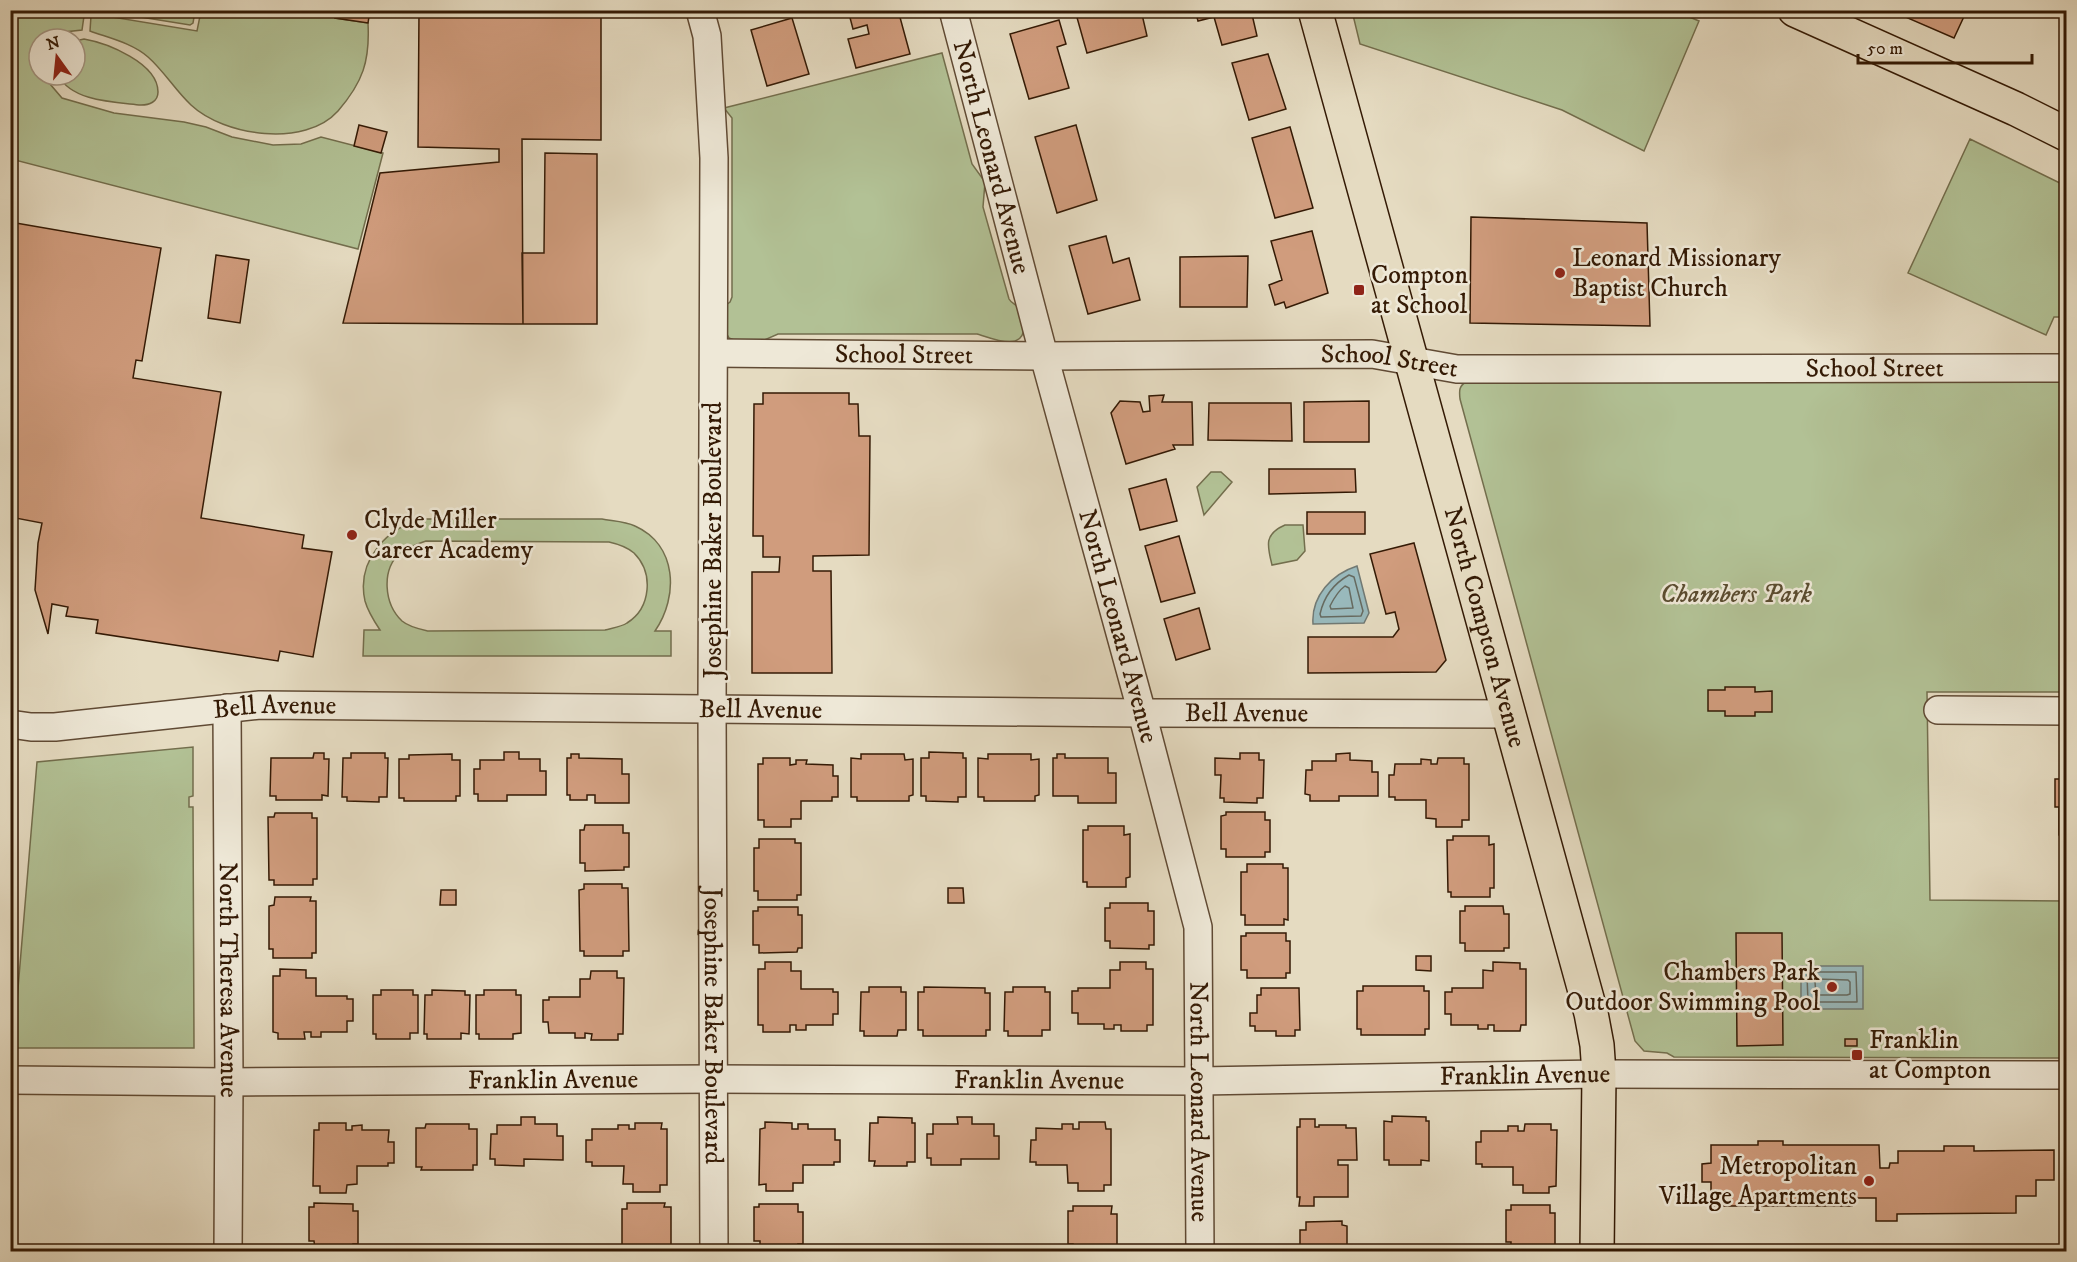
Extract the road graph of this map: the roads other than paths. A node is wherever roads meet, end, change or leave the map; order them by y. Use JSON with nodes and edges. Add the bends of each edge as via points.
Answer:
{"nodes":[{"id":1,"x":700,"y":10,"type":"edge"},
{"id":2,"x":953,"y":10,"type":"edge"},
{"id":3,"x":1315,"y":10,"type":"edge"},
{"id":4,"x":1795,"y":10,"type":"edge"},
{"id":5,"x":2067,"y":135,"type":"edge"},
{"id":6,"x":714,"y":353,"type":"junction"},
{"id":7,"x":1044,"y":356,"type":"junction"},
{"id":8,"x":1410,"y":361,"type":"junction"},
{"id":9,"x":2067,"y":368,"type":"edge"},
{"id":10,"x":226,"y":708,"type":"junction"},
{"id":11,"x":712,"y":709,"type":"junction"},
{"id":12,"x":1938,"y":710,"type":"dead end"},
{"id":13,"x":2067,"y":711,"type":"edge"},
{"id":14,"x":1142,"y":713,"type":"junction"},
{"id":15,"x":1510,"y":714,"type":"junction"},
{"id":16,"x":10,"y":724,"type":"edge"},
{"id":17,"x":1599,"y":1074,"type":"junction"},
{"id":18,"x":2067,"y":1075,"type":"edge"},
{"id":19,"x":713,"y":1079,"type":"junction"},
{"id":20,"x":10,"y":1080,"type":"edge"},
{"id":21,"x":1200,"y":1081,"type":"junction"},
{"id":22,"x":229,"y":1082,"type":"junction"},
{"id":23,"x":228,"y":1251,"type":"edge"},
{"id":24,"x":714,"y":1251,"type":"edge"},
{"id":25,"x":1200,"y":1251,"type":"edge"},
{"id":26,"x":1597,"y":1251,"type":"edge"}],
"edges":[{"from":1,"to":6,"type":"street","name":"Josephine Baker Boulevard","via":[[707,36],[714,158]]},
{"from":2,"to":7,"type":"street","name":"North Leonard Avenue"},
{"from":3,"to":8,"type":"main road","name":"North Compton Avenue"},
{"from":4,"to":5,"type":"main road"},
{"from":6,"to":7,"type":"street","name":"School Street"},
{"from":6,"to":11,"type":"street","name":"Josephine Baker Boulevard"},
{"from":7,"to":8,"type":"street","name":"School Street","via":[[1362,354]]},
{"from":7,"to":14,"type":"street","name":"North Leonard Avenue"},
{"from":8,"to":9,"type":"street","name":"School Street","via":[[1457,369]]},
{"from":8,"to":15,"type":"main road","name":"North Compton Avenue"},
{"from":10,"to":11,"type":"street","name":"Bell Avenue","via":[[272,705]]},
{"from":10,"to":16,"type":"street","name":"Bell Avenue","via":[[55,727]]},
{"from":10,"to":22,"type":"street","name":"North Theresa Avenue"},
{"from":11,"to":14,"type":"street","name":"Bell Avenue"},
{"from":11,"to":19,"type":"street","name":"Josephine Baker Boulevard"},
{"from":12,"to":13,"type":"street"},
{"from":14,"to":15,"type":"street","name":"Bell Avenue"},
{"from":14,"to":21,"type":"street","name":"North Leonard Avenue","via":[[1198,927]]},
{"from":15,"to":17,"type":"main road","name":"North Compton Avenue","via":[[1588,1002]]},
{"from":17,"to":18,"type":"street","name":"Franklin Avenue"},
{"from":17,"to":21,"type":"street","name":"Franklin Avenue"},
{"from":17,"to":26,"type":"main road","name":"North Compton Avenue"},
{"from":19,"to":21,"type":"street","name":"Franklin Avenue"},
{"from":19,"to":22,"type":"street","name":"Franklin Avenue"},
{"from":19,"to":24,"type":"street","name":"Josephine Baker Boulevard"},
{"from":20,"to":22,"type":"street","name":"Franklin Avenue"},
{"from":21,"to":25,"type":"street","name":"North Leonard Avenue"},
{"from":22,"to":23,"type":"street","name":"North Theresa Avenue"}]}
